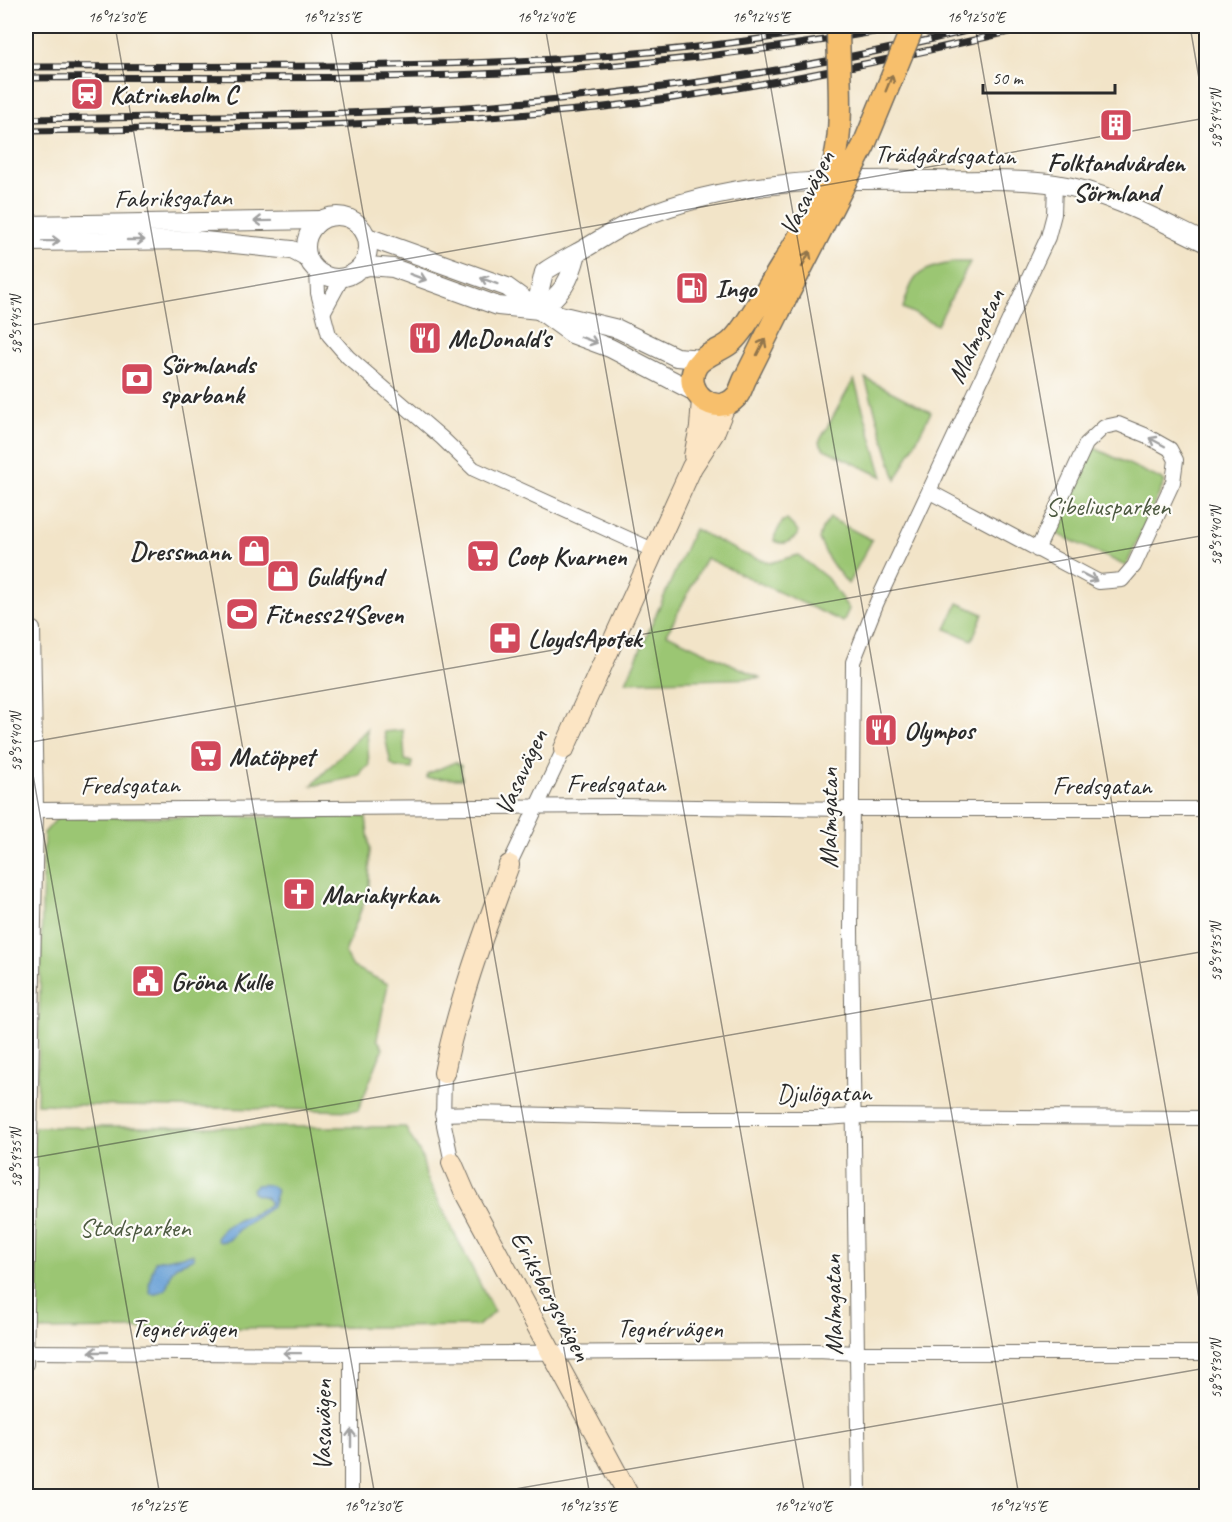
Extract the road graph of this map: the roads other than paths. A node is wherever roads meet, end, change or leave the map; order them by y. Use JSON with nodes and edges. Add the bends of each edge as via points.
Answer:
{"nodes":[{"id":1,"x":838,"y":26,"type":"edge"},
{"id":2,"x":913,"y":26,"type":"edge"},
{"id":3,"x":1055,"y":184,"type":"junction"},
{"id":4,"x":321,"y":220,"type":"junction"},
{"id":5,"x":26,"y":225,"type":"edge"},
{"id":6,"x":77,"y":233,"type":"junction"},
{"id":7,"x":367,"y":237,"type":"junction"},
{"id":8,"x":26,"y":242,"type":"edge"},
{"id":9,"x":1206,"y":243,"type":"edge"},
{"id":10,"x":577,"y":253,"type":"junction"},
{"id":11,"x":312,"y":265,"type":"junction"},
{"id":12,"x":361,"y":268,"type":"junction"},
{"id":13,"x":342,"y":278,"type":"junction"},
{"id":14,"x":770,"y":307,"type":"junction"},
{"id":15,"x":539,"y":310,"type":"junction"},
{"id":16,"x":324,"y":311,"type":"junction"},
{"id":17,"x":707,"y":357,"type":"junction"},
{"id":18,"x":743,"y":382,"type":"junction"},
{"id":19,"x":699,"y":396,"type":"junction"},
{"id":20,"x":726,"y":404,"type":"junction"},
{"id":21,"x":692,"y":468,"type":"junction"},
{"id":22,"x":930,"y":492,"type":"junction"},
{"id":23,"x":1037,"y":550,"type":"junction"},
{"id":24,"x":655,"y":551,"type":"junction"},
{"id":25,"x":33,"y":629,"type":"dead end"},
{"id":26,"x":564,"y":749,"type":"joint"},
{"id":27,"x":536,"y":808,"type":"junction"},
{"id":28,"x":853,"y":809,"type":"junction"},
{"id":29,"x":1206,"y":809,"type":"edge"},
{"id":30,"x":31,"y":811,"type":"edge"},
{"id":31,"x":509,"y":865,"type":"joint"},
{"id":32,"x":444,"y":1073,"type":"joint"},
{"id":33,"x":442,"y":1114,"type":"junction"},
{"id":34,"x":854,"y":1116,"type":"junction"},
{"id":35,"x":1206,"y":1118,"type":"edge"},
{"id":36,"x":28,"y":1120,"type":"edge"},
{"id":37,"x":452,"y":1162,"type":"joint"},
{"id":38,"x":26,"y":1352,"type":"edge"},
{"id":39,"x":552,"y":1353,"type":"junction"},
{"id":40,"x":858,"y":1353,"type":"junction"},
{"id":41,"x":1206,"y":1353,"type":"edge"},
{"id":42,"x":351,"y":1354,"type":"junction"},
{"id":43,"x":26,"y":1365,"type":"edge"},
{"id":44,"x":351,"y":1497,"type":"edge"},
{"id":45,"x":629,"y":1497,"type":"edge"},
{"id":46,"x":859,"y":1497,"type":"edge"}],
"edges":[{"from":1,"to":14,"type":"main road","name":"Vasavägen","bridge":true,"via":[[839,123],[835,158],[824,193]]},
{"from":14,"to":2,"type":"main road","name":"Vasavägen","one_way":true,"bridge":true,"via":[[864,145]]},
{"from":3,"to":9,"type":"street","name":"Trädgårdsgatan","via":[[1130,206]]},
{"from":3,"to":10,"type":"street","name":"Trädgårdsgatan","via":[[873,180],[766,185],[639,218]]},
{"from":3,"to":22,"type":"street","name":"Malmgatan","via":[[1048,237]]},
{"from":4,"to":6,"type":"street","name":"Fabriksgatan","one_way":true},
{"from":4,"to":7,"type":"street","via":[[343,216],[361,227]]},
{"from":4,"to":11,"type":"street","via":[[307,236],[305,247]]},
{"from":5,"to":6,"type":"street","name":"Fabriksgatan"},
{"from":8,"to":6,"type":"street","name":"Fabriksgatan","one_way":true},
{"from":6,"to":11,"type":"street","name":"Fabriksgatan","one_way":true,"via":[[292,250]]},
{"from":7,"to":12,"type":"street","via":[[368,254]]},
{"from":15,"to":7,"type":"street","one_way":true,"via":[[507,287]]},
{"from":10,"to":15,"type":"street","via":[[567,284]]},
{"from":10,"to":15,"type":"street","name":"Trädgårdsgatan","via":[[544,272]]},
{"from":11,"to":13,"type":"street","via":[[329,278]]},
{"from":11,"to":16,"type":"street"},
{"from":12,"to":13,"type":"street"},
{"from":12,"to":15,"type":"street","one_way":true,"via":[[393,268],[498,306]]},
{"from":13,"to":16,"type":"street"},
{"from":14,"to":17,"type":"main road","name":"Vasavägen","via":[[732,342]]},
{"from":18,"to":14,"type":"main road","name":"Vasavägen","one_way":true},
{"from":15,"to":17,"type":"street","via":[[618,329],[676,357]]},
{"from":15,"to":19,"type":"street","one_way":true,"via":[[572,334],[610,348]]},
{"from":16,"to":24,"type":"street","via":[[329,335],[348,357],[474,469]]},
{"from":17,"to":18,"type":"main road","via":[[721,354],[734,360]]},
{"from":17,"to":19,"type":"main road","name":"Vasavägen","via":[[694,372],[692,381]]},
{"from":18,"to":20,"type":"main road","name":"Vasavägen","via":[[736,397]]},
{"from":19,"to":20,"type":"main road","via":[[716,405]]},
{"from":19,"to":21,"type":"main road","name":"Vasavägen","via":[[700,427]]},
{"from":20,"to":21,"type":"main road","name":"Vasavägen","via":[[714,433]]},
{"from":21,"to":24,"type":"main road","name":"Vasavägen"},
{"from":22,"to":23,"type":"street"},
{"from":22,"to":28,"type":"street","name":"Malmgatan","via":[[853,662]]},
{"from":23,"to":23,"type":"street","one_way":true,"via":[[1099,582],[1122,580],[1134,566],[1173,482],[1176,460],[1170,449],[1118,424],[1104,427],[1086,444]]},
{"from":24,"to":26,"type":"main road","name":"Vasavägen"},
{"from":25,"to":30,"type":"street"},
{"from":26,"to":27,"type":"street","name":"Vasavägen"},
{"from":27,"to":28,"type":"street","name":"Fredsgatan"},
{"from":27,"to":30,"type":"street","name":"Fredsgatan"},
{"from":27,"to":31,"type":"street","name":"Vasavägen"},
{"from":28,"to":29,"type":"street","name":"Fredsgatan"},
{"from":28,"to":34,"type":"street","name":"Malmgatan"},
{"from":30,"to":36,"type":"street"},
{"from":31,"to":32,"type":"main road","name":"Vasavägen","via":[[467,987]]},
{"from":32,"to":33,"type":"street","name":"Vasavägen"},
{"from":33,"to":34,"type":"street","name":"Djulögatan"},
{"from":33,"to":37,"type":"street","name":"Eriksbergsvägen"},
{"from":34,"to":35,"type":"street","name":"Djulögatan"},
{"from":34,"to":40,"type":"street","name":"Malmgatan"},
{"from":36,"to":38,"type":"street"},
{"from":37,"to":39,"type":"main road","name":"Eriksbergsvägen"},
{"from":42,"to":38,"type":"street","name":"Tegnérvägen","one_way":true},
{"from":38,"to":43,"type":"street"},
{"from":39,"to":40,"type":"street","name":"Tegnérvägen"},
{"from":39,"to":42,"type":"street","name":"Tegnérvägen"},
{"from":39,"to":45,"type":"main road","name":"Eriksbergsvägen"},
{"from":40,"to":41,"type":"street","name":"Tegnérvägen"},
{"from":40,"to":46,"type":"street","name":"Malmgatan"},
{"from":44,"to":42,"type":"street","name":"Vasavägen","one_way":true}]}
